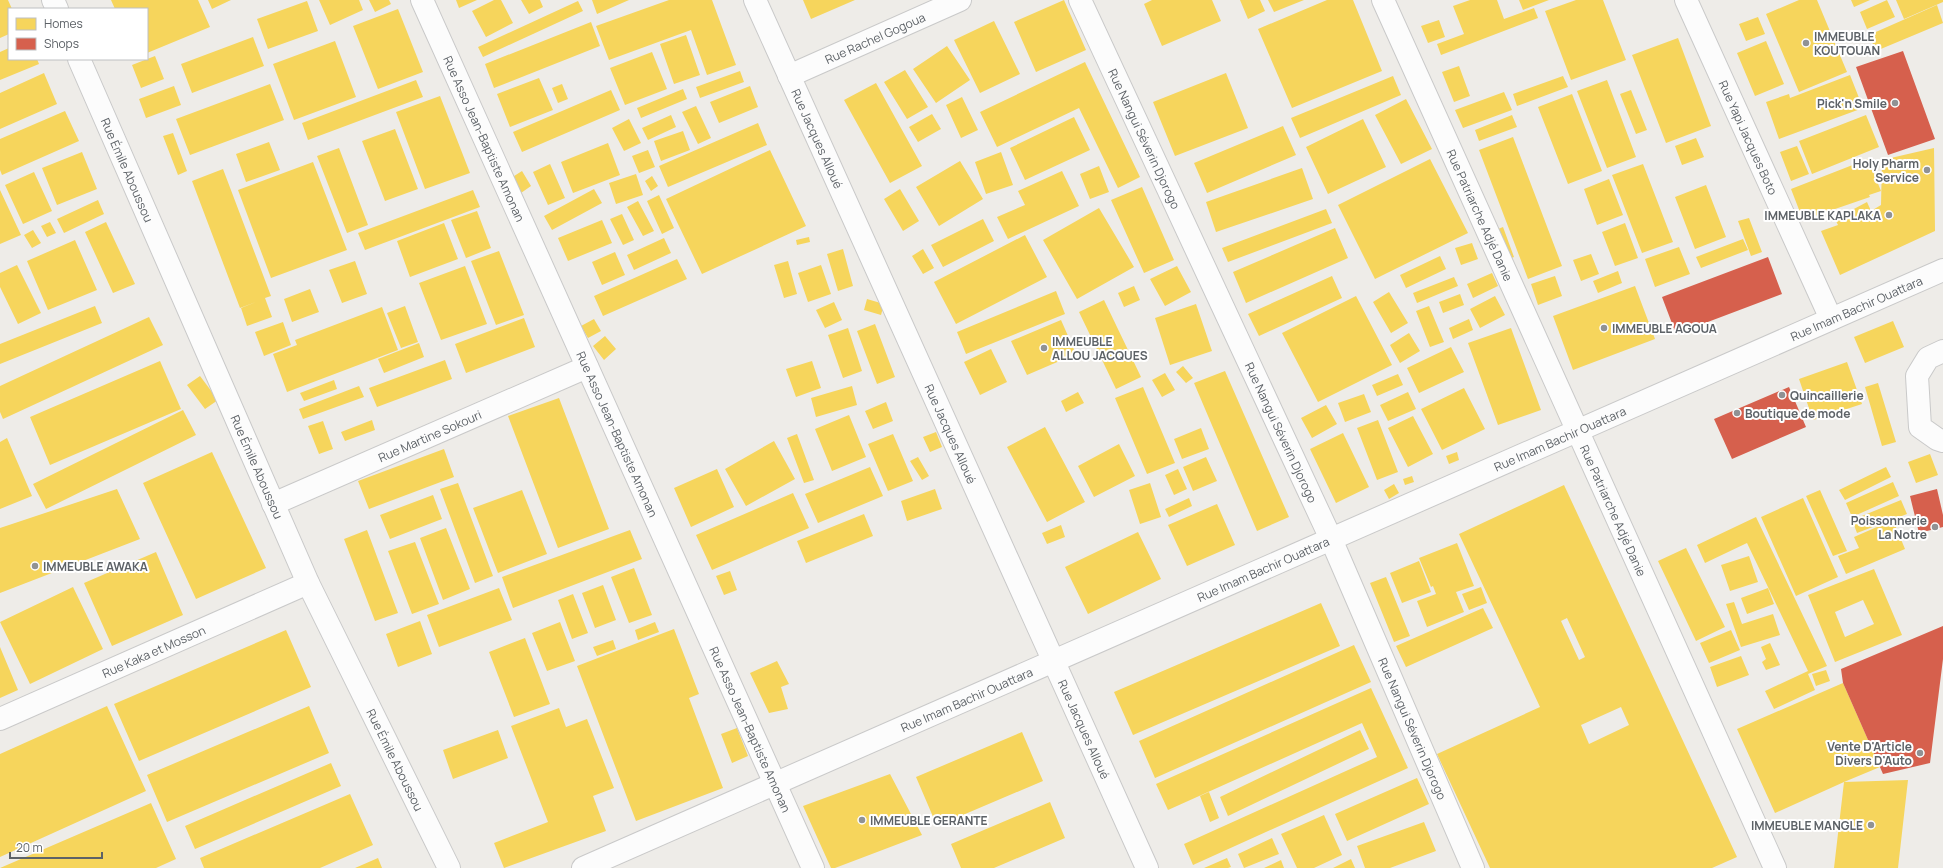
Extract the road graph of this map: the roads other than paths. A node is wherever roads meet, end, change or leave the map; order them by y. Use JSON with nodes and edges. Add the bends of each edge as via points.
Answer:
{"nodes":[{"id":1,"x":422,"y":0,"type":"edge"},
{"id":2,"x":755,"y":0,"type":"edge"},
{"id":3,"x":960,"y":0,"type":"edge"},
{"id":4,"x":1080,"y":0,"type":"edge"},
{"id":5,"x":1383,"y":0,"type":"edge"},
{"id":6,"x":1686,"y":0,"type":"edge"},
{"id":7,"x":79,"y":60,"type":"edge"},
{"id":8,"x":789,"y":76,"type":"junction"},
{"id":9,"x":1943,"y":270,"type":"edge"},
{"id":10,"x":1831,"y":320,"type":"junction"},
{"id":11,"x":1943,"y":351,"type":"edge"},
{"id":12,"x":587,"y":367,"type":"junction"},
{"id":13,"x":1577,"y":431,"type":"junction"},
{"id":14,"x":1943,"y":441,"type":"edge"},
{"id":15,"x":273,"y":504,"type":"junction"},
{"id":16,"x":1331,"y":539,"type":"junction"},
{"id":17,"x":308,"y":583,"type":"junction"},
{"id":18,"x":1053,"y":660,"type":"junction"},
{"id":19,"x":0,"y":719,"type":"edge"},
{"id":20,"x":775,"y":782,"type":"junction"},
{"id":21,"x":449,"y":868,"type":"edge"},
{"id":22,"x":583,"y":868,"type":"edge"},
{"id":23,"x":813,"y":868,"type":"edge"},
{"id":24,"x":1147,"y":868,"type":"edge"},
{"id":25,"x":1473,"y":868,"type":"edge"},
{"id":26,"x":1775,"y":868,"type":"edge"}],
"edges":[{"from":1,"to":12,"type":"street","name":"Rue Asso Jean-Baptiste Amonan"},
{"from":2,"to":8,"type":"street","name":"Rue Jacques Alloué"},
{"from":3,"to":8,"type":"street","name":"Rue Rachel Gogoua"},
{"from":4,"to":16,"type":"street","name":"Rue Nangui Séverin Djorogo"},
{"from":5,"to":13,"type":"street","name":"Rue Patriarche Adjé Danie"},
{"from":6,"to":10,"type":"street","name":"Rue Yapi Jacques Boto"},
{"from":7,"to":15,"type":"street","name":"Rue Émile Aboussou"},
{"from":8,"to":18,"type":"street","name":"Rue Jacques Alloué"},
{"from":9,"to":10,"type":"street","name":"Rue Imam Bachir Ouattara"},
{"from":10,"to":13,"type":"street","name":"Rue Imam Bachir Ouattara"},
{"from":11,"to":14,"type":"street","via":[[1928,358],[1917,376],[1920,427]]},
{"from":12,"to":15,"type":"street","name":"Rue Martine Sokouri"},
{"from":12,"to":20,"type":"street","name":"Rue Asso Jean-Baptiste Amonan"},
{"from":13,"to":16,"type":"street","name":"Rue Imam Bachir Ouattara"},
{"from":13,"to":26,"type":"street","name":"Rue Patriarche Adjé Danie"},
{"from":15,"to":17,"type":"street","name":"Rue Émile Aboussou"},
{"from":16,"to":18,"type":"street","name":"Rue Imam Bachir Ouattara"},
{"from":16,"to":25,"type":"street","name":"Rue Nangui Séverin Djorogo"},
{"from":17,"to":19,"type":"street","name":"Rue Kaka et Mosson"},
{"from":17,"to":21,"type":"street","name":"Rue Émile Aboussou"},
{"from":18,"to":20,"type":"street","name":"Rue Imam Bachir Ouattara"},
{"from":18,"to":24,"type":"street","name":"Rue Jacques Alloué"},
{"from":20,"to":22,"type":"street","name":"Rue Imam Bachir Ouattara"},
{"from":20,"to":23,"type":"street","name":"Rue Asso Jean-Baptiste Amonan"}]}
